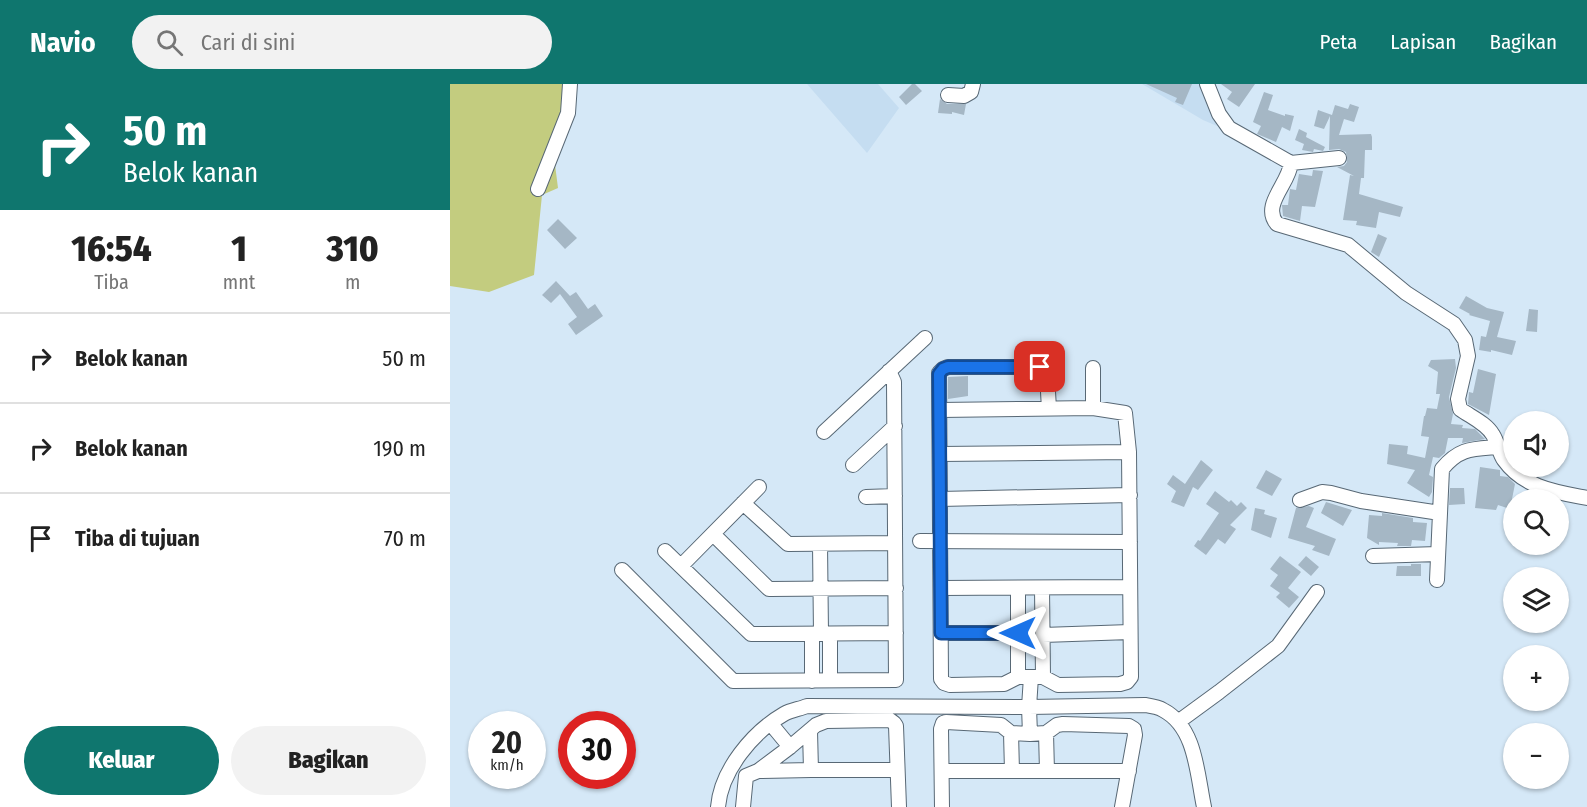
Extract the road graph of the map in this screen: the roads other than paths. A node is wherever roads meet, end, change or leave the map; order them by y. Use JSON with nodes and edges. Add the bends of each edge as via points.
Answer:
{"nodes":[{"id":1,"x":570,"y":84,"type":"edge"},
{"id":2,"x":973,"y":84,"type":"edge"},
{"id":3,"x":1207,"y":84,"type":"edge"},
{"id":4,"x":948,"y":95,"type":"dead end"},
{"id":5,"x":1339,"y":158,"type":"dead end"},
{"id":6,"x":1291,"y":163,"type":"junction"},
{"id":7,"x":538,"y":189,"type":"dead end"},
{"id":8,"x":925,"y":338,"type":"dead end"},
{"id":9,"x":1092,"y":368,"type":"dead end"},
{"id":10,"x":889,"y":371,"type":"junction"},
{"id":11,"x":1093,"y":408,"type":"junction"},
{"id":12,"x":1049,"y":409,"type":"junction"},
{"id":13,"x":940,"y":410,"type":"junction"},
{"id":14,"x":895,"y":426,"type":"junction"},
{"id":15,"x":824,"y":432,"type":"dead end"},
{"id":16,"x":1497,"y":447,"type":"junction"},
{"id":17,"x":1129,"y":452,"type":"junction"},
{"id":18,"x":940,"y":454,"type":"junction"},
{"id":19,"x":853,"y":465,"type":"dead end"},
{"id":20,"x":1130,"y":495,"type":"junction"},
{"id":21,"x":895,"y":496,"type":"junction"},
{"id":22,"x":866,"y":497,"type":"dead end"},
{"id":23,"x":1587,"y":498,"type":"edge"},
{"id":24,"x":940,"y":499,"type":"junction"},
{"id":25,"x":1300,"y":500,"type":"dead end"},
{"id":26,"x":1440,"y":513,"type":"junction"},
{"id":27,"x":713,"y":534,"type":"junction"},
{"id":28,"x":920,"y":541,"type":"dead end"},
{"id":29,"x":941,"y":541,"type":"junction"},
{"id":30,"x":1130,"y":542,"type":"junction"},
{"id":31,"x":895,"y":543,"type":"junction"},
{"id":32,"x":820,"y":544,"type":"junction"},
{"id":33,"x":665,"y":551,"type":"dead end"},
{"id":34,"x":1438,"y":554,"type":"junction"},
{"id":35,"x":1373,"y":556,"type":"dead end"},
{"id":36,"x":681,"y":566,"type":"junction"},
{"id":37,"x":622,"y":570,"type":"dead end"},
{"id":38,"x":1437,"y":580,"type":"dead end"},
{"id":39,"x":1129,"y":587,"type":"junction"},
{"id":40,"x":896,"y":588,"type":"junction"},
{"id":41,"x":941,"y":588,"type":"junction"},
{"id":42,"x":1018,"y":588,"type":"junction"},
{"id":43,"x":1042,"y":588,"type":"junction"},
{"id":44,"x":820,"y":589,"type":"junction"},
{"id":45,"x":1317,"y":592,"type":"dead end"},
{"id":46,"x":1130,"y":632,"type":"junction"},
{"id":47,"x":896,"y":633,"type":"junction"},
{"id":48,"x":941,"y":633,"type":"junction"},
{"id":49,"x":1018,"y":633,"type":"junction"},
{"id":50,"x":821,"y":634,"type":"junction"},
{"id":51,"x":1042,"y":635,"type":"junction"},
{"id":52,"x":1031,"y":677,"type":"junction"},
{"id":53,"x":821,"y":680,"type":"junction"},
{"id":54,"x":820,"y":705,"type":"junction"},
{"id":55,"x":1029,"y":707,"type":"junction"},
{"id":56,"x":1178,"y":722,"type":"junction"},
{"id":57,"x":771,"y":724,"type":"junction"},
{"id":58,"x":810,"y":730,"type":"junction"},
{"id":59,"x":1011,"y":733,"type":"junction"},
{"id":60,"x":1046,"y":733,"type":"junction"},
{"id":61,"x":1030,"y":734,"type":"junction"},
{"id":62,"x":790,"y":747,"type":"junction"},
{"id":63,"x":811,"y":770,"type":"junction"},
{"id":64,"x":897,"y":770,"type":"junction"},
{"id":65,"x":758,"y":771,"type":"junction"},
{"id":66,"x":942,"y":771,"type":"junction"},
{"id":67,"x":1012,"y":771,"type":"junction"},
{"id":68,"x":1047,"y":771,"type":"junction"},
{"id":69,"x":1129,"y":771,"type":"junction"},
{"id":70,"x":717,"y":807,"type":"edge"},
{"id":71,"x":742,"y":807,"type":"edge"},
{"id":72,"x":898,"y":807,"type":"edge"},
{"id":73,"x":942,"y":807,"type":"edge"},
{"id":74,"x":1122,"y":807,"type":"edge"},
{"id":75,"x":1204,"y":807,"type":"edge"}],
"edges":[{"from":1,"to":7,"type":"street","via":[[568,113]]},
{"from":2,"to":4,"type":"street","via":[[971,92],[964,96]]},
{"from":3,"to":6,"type":"street","via":[[1229,128]]},
{"from":5,"to":6,"type":"street"},
{"from":6,"to":16,"type":"street","via":[[1271,208],[1272,218],[1277,224],[1348,245],[1406,293],[1454,324],[1465,340],[1468,356],[1458,399],[1460,409],[1487,427]]},
{"from":8,"to":10,"type":"street"},
{"from":9,"to":11,"type":"street"},
{"from":10,"to":14,"type":"street","via":[[894,382]]},
{"from":10,"to":15,"type":"street"},
{"from":11,"to":12,"type":"street"},
{"from":11,"to":17,"type":"street","via":[[1125,413]]},
{"from":12,"to":13,"type":"street"},
{"from":12,"to":13,"type":"street","via":[[1045,369],[948,367],[939,374]]},
{"from":13,"to":18,"type":"street"},
{"from":14,"to":19,"type":"street"},
{"from":14,"to":21,"type":"street"},
{"from":16,"to":23,"type":"street","via":[[1504,461],[1543,490]]},
{"from":16,"to":26,"type":"street","via":[[1473,449],[1452,457],[1442,469]]},
{"from":17,"to":18,"type":"street"},
{"from":17,"to":20,"type":"street"},
{"from":18,"to":24,"type":"street"},
{"from":20,"to":24,"type":"street"},
{"from":20,"to":30,"type":"street"},
{"from":21,"to":22,"type":"street"},
{"from":21,"to":31,"type":"street"},
{"from":24,"to":29,"type":"street"},
{"from":25,"to":26,"type":"street","via":[[1322,492]]},
{"from":26,"to":34,"type":"street"},
{"from":27,"to":32,"type":"street","via":[[751,495],[788,544]]},
{"from":27,"to":36,"type":"street"},
{"from":27,"to":44,"type":"street","via":[[769,589]]},
{"from":28,"to":29,"type":"street"},
{"from":29,"to":30,"type":"street"},
{"from":29,"to":41,"type":"street"},
{"from":30,"to":39,"type":"street"},
{"from":31,"to":32,"type":"street"},
{"from":31,"to":40,"type":"street"},
{"from":32,"to":44,"type":"street"},
{"from":33,"to":36,"type":"street"},
{"from":34,"to":35,"type":"street"},
{"from":34,"to":38,"type":"street"},
{"from":36,"to":50,"type":"street","via":[[751,634]]},
{"from":37,"to":53,"type":"street","via":[[733,681]]},
{"from":39,"to":43,"type":"street"},
{"from":39,"to":46,"type":"street"},
{"from":40,"to":44,"type":"street"},
{"from":40,"to":47,"type":"street"},
{"from":41,"to":42,"type":"street"},
{"from":41,"to":48,"type":"street"},
{"from":42,"to":43,"type":"street"},
{"from":42,"to":49,"type":"street"},
{"from":43,"to":51,"type":"street"},
{"from":44,"to":50,"type":"street"},
{"from":45,"to":56,"type":"street","via":[[1278,646]]},
{"from":46,"to":51,"type":"street"},
{"from":46,"to":52,"type":"street","via":[[1131,677],[1127,682],[1058,685]]},
{"from":47,"to":50,"type":"street"},
{"from":47,"to":53,"type":"street","via":[[896,680]]},
{"from":48,"to":49,"type":"street"},
{"from":48,"to":52,"type":"street","via":[[944,683],[1004,684]]},
{"from":49,"to":52,"type":"street"},
{"from":50,"to":53,"type":"street"},
{"from":51,"to":52,"type":"street"},
{"from":52,"to":55,"type":"street"},
{"from":53,"to":54,"type":"street"},
{"from":54,"to":55,"type":"street"},
{"from":54,"to":57,"type":"street","via":[[786,713]]},
{"from":55,"to":56,"type":"street","via":[[1145,705],[1162,709]]},
{"from":55,"to":61,"type":"street"},
{"from":56,"to":75,"type":"street","via":[[1191,744]]},
{"from":57,"to":62,"type":"street"},
{"from":57,"to":70,"type":"street","via":[[735,760],[719,792]]},
{"from":58,"to":62,"type":"street"},
{"from":58,"to":63,"type":"street"},
{"from":58,"to":64,"type":"street","via":[[826,721],[890,720],[896,726]]},
{"from":59,"to":61,"type":"street"},
{"from":59,"to":66,"type":"street","via":[[1001,725],[943,723]]},
{"from":59,"to":67,"type":"street"},
{"from":60,"to":61,"type":"street"},
{"from":60,"to":68,"type":"street"},
{"from":60,"to":69,"type":"street","via":[[1063,724],[1129,726],[1136,735]]},
{"from":62,"to":65,"type":"street"},
{"from":63,"to":64,"type":"street"},
{"from":63,"to":65,"type":"street"},
{"from":64,"to":72,"type":"street"},
{"from":65,"to":71,"type":"street","via":[[746,776]]},
{"from":66,"to":67,"type":"street"},
{"from":66,"to":73,"type":"street"},
{"from":67,"to":68,"type":"street"},
{"from":68,"to":69,"type":"street"},
{"from":69,"to":74,"type":"street"}]}
